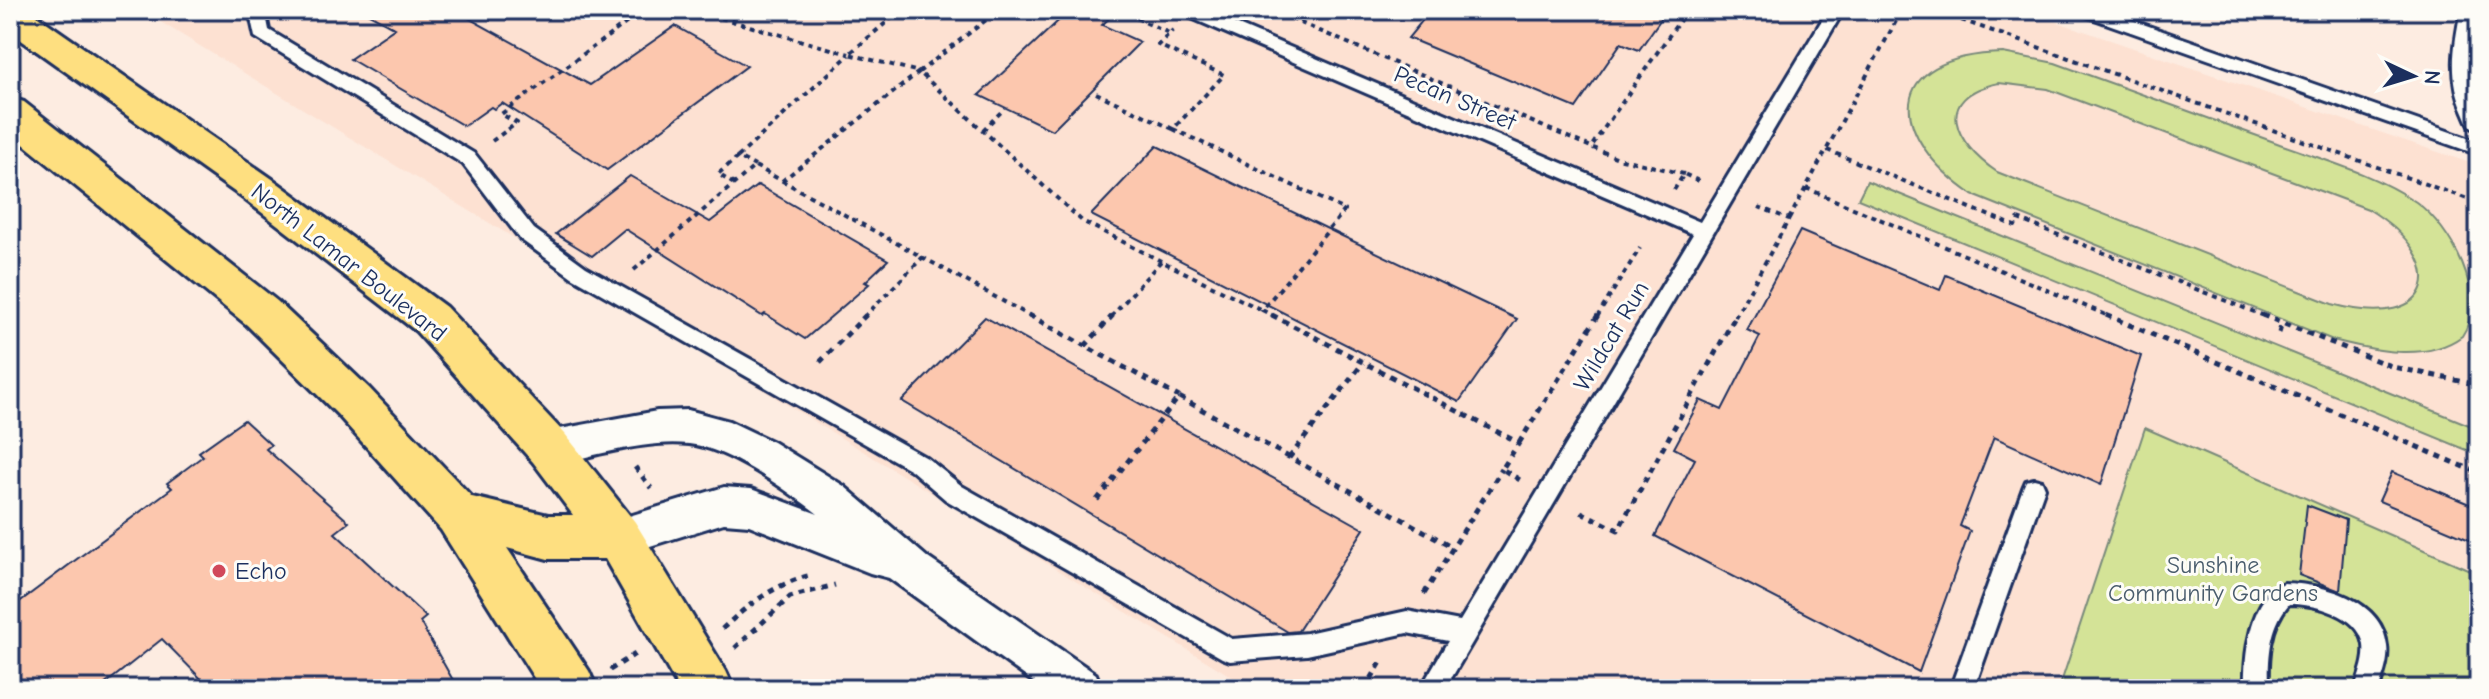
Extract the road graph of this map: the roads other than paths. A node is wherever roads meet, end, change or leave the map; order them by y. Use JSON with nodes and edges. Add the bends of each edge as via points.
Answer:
{"nodes":[{"id":1,"x":257,"y":10,"type":"edge"},
{"id":2,"x":1188,"y":10,"type":"edge"},
{"id":3,"x":1836,"y":10,"type":"edge"},
{"id":4,"x":2086,"y":10,"type":"edge"},
{"id":5,"x":2469,"y":10,"type":"edge"},
{"id":6,"x":10,"y":14,"type":"edge"},
{"id":7,"x":2471,"y":50,"type":"edge"},
{"id":8,"x":10,"y":112,"type":"edge"},
{"id":9,"x":2479,"y":125,"type":"edge"},
{"id":10,"x":2479,"y":149,"type":"edge"},
{"id":11,"x":1703,"y":231,"type":"junction"},
{"id":12,"x":549,"y":448,"type":"junction"},
{"id":13,"x":2034,"y":488,"type":"dead end"},
{"id":14,"x":458,"y":515,"type":"junction"},
{"id":15,"x":618,"y":537,"type":"junction"},
{"id":16,"x":913,"y":572,"type":"junction"},
{"id":17,"x":1464,"y":633,"type":"junction"},
{"id":18,"x":717,"y":674,"type":"edge"},
{"id":19,"x":589,"y":681,"type":"edge"},
{"id":20,"x":1439,"y":687,"type":"edge"},
{"id":21,"x":1080,"y":689,"type":"edge"},
{"id":22,"x":1962,"y":689,"type":"edge"},
{"id":23,"x":2257,"y":689,"type":"edge"},
{"id":24,"x":2367,"y":689,"type":"edge"}],
"edges":[{"from":1,"to":17,"type":"lane","via":[[261,33],[469,159],[527,234],[579,272],[919,464],[954,493],[1230,650],[1307,644],[1407,622]]},
{"from":2,"to":11,"type":"lane","name":"Pecan Street"},
{"from":3,"to":11,"type":"lane","name":"Wildcat Run"},
{"from":4,"to":10,"type":"lane"},
{"from":5,"to":7,"type":"lane"},
{"from":6,"to":12,"type":"main road","name":"North Lamar Boulevard","via":[[257,188],[431,319]]},
{"from":7,"to":9,"type":"lane","via":[[2459,69],[2463,93]]},
{"from":8,"to":14,"type":"main road","via":[[262,313],[353,401]]},
{"from":11,"to":17,"type":"lane","name":"Wildcat Run"},
{"from":12,"to":15,"type":"main road","name":"North Lamar Boulevard"},
{"from":12,"to":16,"type":"street","via":[[657,428],[715,433],[829,499]]},
{"from":13,"to":22,"type":"lane"},
{"from":14,"to":15,"type":"main road","via":[[548,537]]},
{"from":14,"to":19,"type":"main road"},
{"from":15,"to":16,"type":"street","via":[[724,505],[751,507]]},
{"from":15,"to":18,"type":"main road","name":"North Lamar Boulevard"},
{"from":16,"to":21,"type":"street"},
{"from":17,"to":20,"type":"lane","name":"Wildcat Run"},
{"from":23,"to":24,"type":"lane","via":[[2256,660],[2273,603],[2284,593],[2301,592],[2349,610],[2374,637]]}]}
